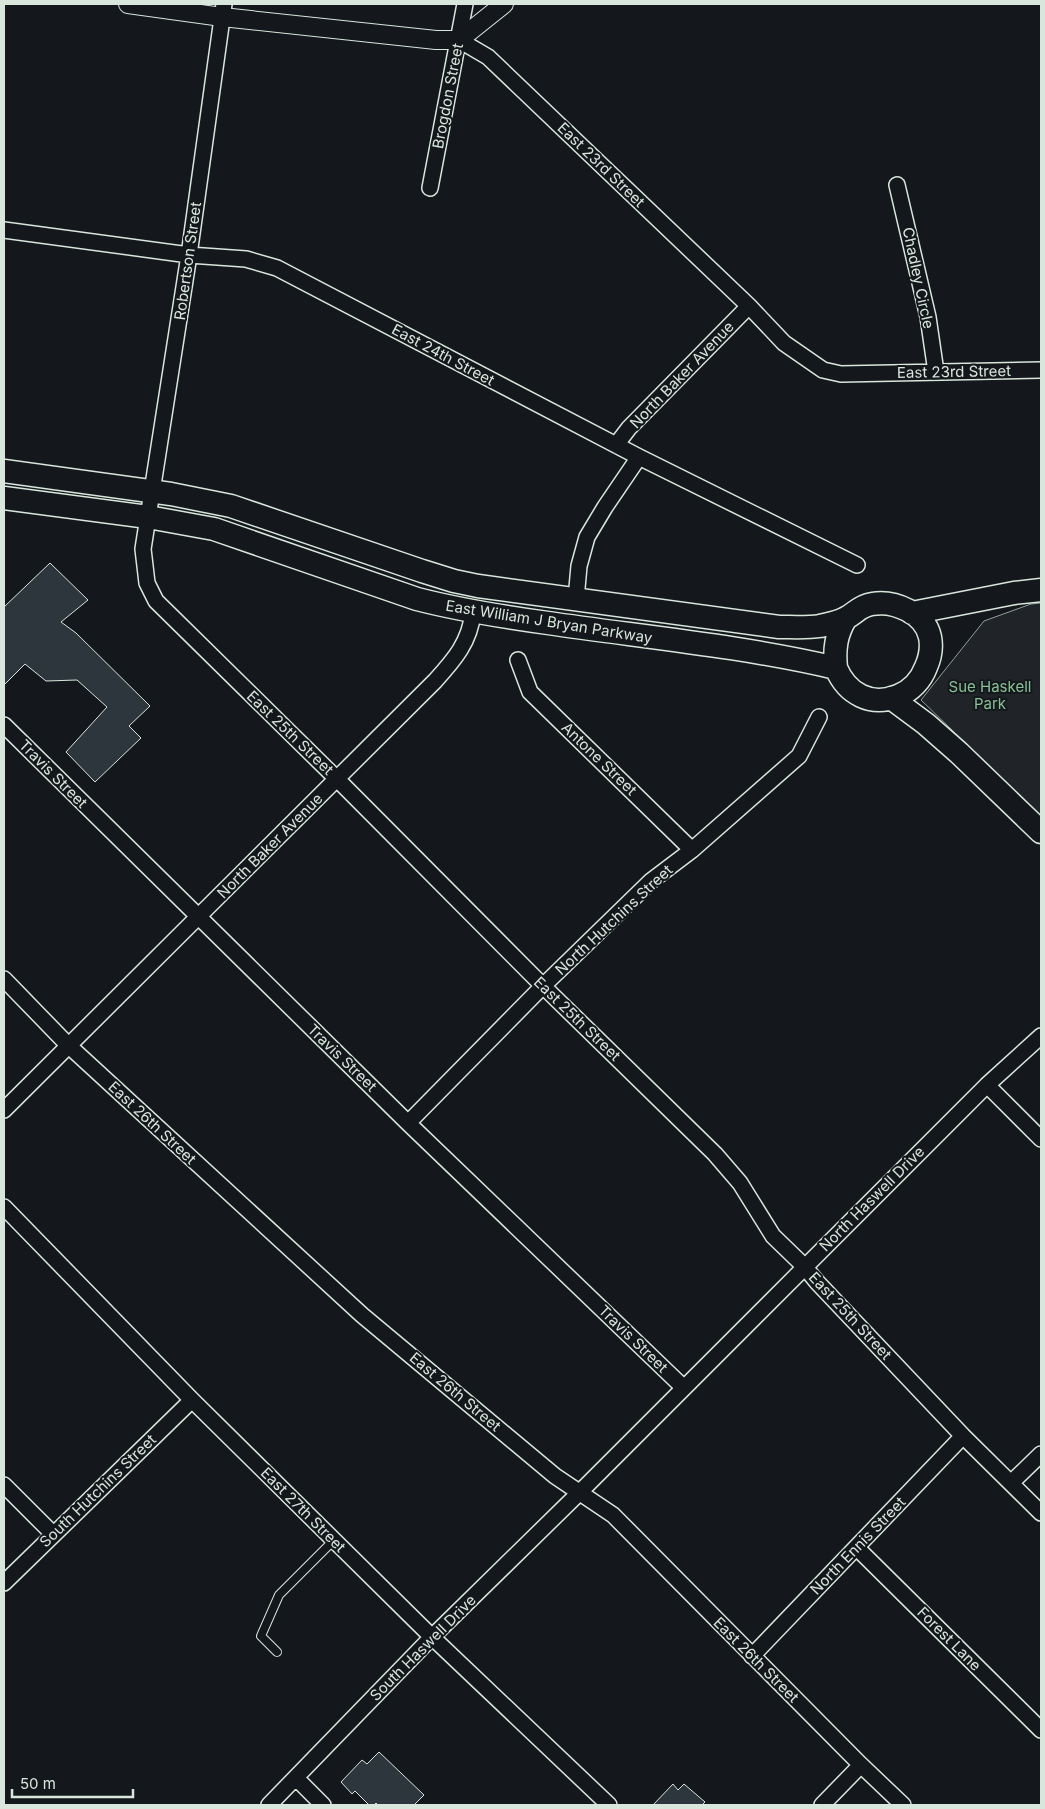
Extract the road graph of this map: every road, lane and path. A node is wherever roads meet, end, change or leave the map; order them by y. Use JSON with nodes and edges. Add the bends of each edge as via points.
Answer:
{"nodes":[{"id":1,"x":128,"y":4,"type":"edge"},
{"id":2,"x":465,"y":4,"type":"edge"},
{"id":3,"x":504,"y":4,"type":"edge"},
{"id":4,"x":224,"y":10,"type":"edge"},
{"id":5,"x":459,"y":40,"type":"junction"},
{"id":6,"x":897,"y":185,"type":"dead end"},
{"id":7,"x":430,"y":188,"type":"dead end"},
{"id":8,"x":4,"y":230,"type":"edge"},
{"id":9,"x":189,"y":255,"type":"junction"},
{"id":10,"x":749,"y":306,"type":"junction"},
{"id":11,"x":1041,"y":370,"type":"edge"},
{"id":12,"x":936,"y":372,"type":"junction"},
{"id":13,"x":616,"y":445,"type":"junction"},
{"id":14,"x":639,"y":457,"type":"junction"},
{"id":15,"x":4,"y":470,"type":"edge"},
{"id":16,"x":152,"y":492,"type":"junction"},
{"id":17,"x":4,"y":498,"type":"edge"},
{"id":18,"x":148,"y":517,"type":"junction"},
{"id":19,"x":856,"y":566,"type":"dead end"},
{"id":20,"x":1041,"y":590,"type":"edge"},
{"id":21,"x":576,"y":599,"type":"junction"},
{"id":22,"x":473,"y":612,"type":"junction"},
{"id":23,"x":912,"y":613,"type":"junction"},
{"id":24,"x":846,"y":618,"type":"junction"},
{"id":25,"x":518,"y":660,"type":"dead end"},
{"id":26,"x":836,"y":668,"type":"junction"},
{"id":27,"x":892,"y":698,"type":"junction"},
{"id":28,"x":819,"y":718,"type":"dead end"},
{"id":29,"x":4,"y":725,"type":"edge"},
{"id":30,"x":337,"y":779,"type":"junction"},
{"id":31,"x":1041,"y":832,"type":"edge"},
{"id":32,"x":692,"y":850,"type":"junction"},
{"id":33,"x":198,"y":917,"type":"junction"},
{"id":34,"x":4,"y":979,"type":"edge"},
{"id":35,"x":543,"y":986,"type":"junction"},
{"id":36,"x":1041,"y":1036,"type":"edge"},
{"id":37,"x":68,"y":1045,"type":"junction"},
{"id":38,"x":987,"y":1085,"type":"junction"},
{"id":39,"x":4,"y":1110,"type":"edge"},
{"id":40,"x":408,"y":1123,"type":"junction"},
{"id":41,"x":1041,"y":1139,"type":"edge"},
{"id":42,"x":4,"y":1207,"type":"edge"},
{"id":43,"x":804,"y":1266,"type":"junction"},
{"id":44,"x":684,"y":1388,"type":"junction"},
{"id":45,"x":192,"y":1400,"type":"junction"},
{"id":46,"x":963,"y":1436,"type":"junction"},
{"id":47,"x":1041,"y":1454,"type":"edge"},
{"id":48,"x":1012,"y":1482,"type":"junction"},
{"id":49,"x":4,"y":1485,"type":"edge"},
{"id":50,"x":580,"y":1492,"type":"junction"},
{"id":51,"x":1041,"y":1513,"type":"edge"},
{"id":52,"x":53,"y":1534,"type":"junction"},
{"id":53,"x":334,"y":1540,"type":"junction"},
{"id":54,"x":857,"y":1548,"type":"junction"},
{"id":55,"x":4,"y":1583,"type":"edge"},
{"id":56,"x":432,"y":1637,"type":"junction"},
{"id":57,"x":277,"y":1652,"type":"dead end"},
{"id":58,"x":752,"y":1656,"type":"junction"},
{"id":59,"x":1041,"y":1730,"type":"edge"},
{"id":60,"x":861,"y":1765,"type":"junction"},
{"id":61,"x":296,"y":1778,"type":"junction"},
{"id":62,"x":269,"y":1805,"type":"edge"},
{"id":63,"x":323,"y":1805,"type":"edge"},
{"id":64,"x":609,"y":1805,"type":"edge"},
{"id":65,"x":822,"y":1805,"type":"edge"},
{"id":66,"x":903,"y":1805,"type":"edge"}],
"edges":[{"from":1,"to":4,"type":"street","name":"East 23rd Street"},
{"from":2,"to":5,"type":"street","name":"Brogdon Street"},
{"from":3,"to":5,"type":"street"},
{"from":4,"to":5,"type":"street","name":"East 23rd Street","via":[[436,40]]},
{"from":4,"to":9,"type":"street","name":"Robertson Street"},
{"from":5,"to":7,"type":"street","name":"Brogdon Street"},
{"from":5,"to":10,"type":"street","name":"East 23rd Street","via":[[488,57]]},
{"from":6,"to":12,"type":"street","name":"Chadley Circle","via":[[928,317]]},
{"from":8,"to":9,"type":"street","name":"East 24th Street"},
{"from":9,"to":13,"type":"street","name":"East 24th Street","via":[[246,259],[277,268]]},
{"from":9,"to":16,"type":"street","name":"Robertson Street"},
{"from":10,"to":12,"type":"street","name":"East 23rd Street","via":[[784,344],[823,370],[841,374]]},
{"from":10,"to":13,"type":"street","name":"North Baker Avenue"},
{"from":11,"to":12,"type":"street","name":"East 23rd Street"},
{"from":13,"to":14,"type":"street","name":"East 24th Street"},
{"from":14,"to":19,"type":"street","name":"East 24th Street"},
{"from":14,"to":21,"type":"street","via":[[587,537],[579,566]]},
{"from":15,"to":16,"type":"main road","name":"East William J Bryan Parkway"},
{"from":16,"to":18,"type":"street","name":"Robertson Street"},
{"from":16,"to":21,"type":"main road","name":"East William J Bryan Parkway","via":[[231,506],[454,582]]},
{"from":17,"to":18,"type":"main road","name":"East William J Bryan Parkway"},
{"from":18,"to":22,"type":"main road","name":"East William J Bryan Parkway","via":[[214,529],[417,599]]},
{"from":18,"to":30,"type":"street","name":"East 25th Street","via":[[144,568],[156,601]]},
{"from":20,"to":23,"type":"main road"},
{"from":21,"to":24,"type":"main road","name":"East William J Bryan Parkway","via":[[779,627],[820,626]]},
{"from":22,"to":26,"type":"main road","name":"East William J Bryan Parkway","via":[[769,654]]},
{"from":22,"to":30,"type":"street","name":"North Baker Avenue","via":[[460,652]]},
{"from":23,"to":24,"type":"main road","name":"East William J Bryan Parkway","via":[[896,605],[877,604],[859,608]]},
{"from":23,"to":27,"type":"main road","via":[[927,628],[930,654],[918,681]]},
{"from":24,"to":26,"type":"main road","via":[[837,637]]},
{"from":25,"to":32,"type":"street","name":"Antone Street","via":[[530,692]]},
{"from":26,"to":27,"type":"main road","via":[[844,683],[859,695],[874,699]]},
{"from":27,"to":31,"type":"main road","via":[[960,753]]},
{"from":28,"to":32,"type":"street","name":"North Hutchins Street","via":[[799,756]]},
{"from":29,"to":33,"type":"street","name":"Travis Street"},
{"from":30,"to":33,"type":"street","name":"North Baker Avenue"},
{"from":30,"to":35,"type":"street","name":"East 25th Street"},
{"from":32,"to":35,"type":"street","name":"North Hutchins Street","via":[[651,881]]},
{"from":33,"to":37,"type":"street","name":"North Baker Avenue"},
{"from":33,"to":40,"type":"street","name":"Travis Street"},
{"from":34,"to":37,"type":"street","name":"East 26th Street"},
{"from":35,"to":40,"type":"street","name":"North Hutchins Street"},
{"from":35,"to":43,"type":"street","name":"East 25th Street","via":[[715,1154],[740,1183],[774,1236]]},
{"from":36,"to":38,"type":"street","name":"North Haswell Drive"},
{"from":37,"to":39,"type":"street","name":"North Baker Avenue"},
{"from":37,"to":50,"type":"street","name":"East 26th Street","via":[[362,1315],[555,1476]]},
{"from":38,"to":41,"type":"street"},
{"from":38,"to":43,"type":"street","name":"North Haswell Drive"},
{"from":40,"to":44,"type":"street","name":"Travis Street"},
{"from":42,"to":45,"type":"street","name":"East 27th Street"},
{"from":43,"to":44,"type":"street","name":"North Haswell Drive"},
{"from":43,"to":46,"type":"street","name":"East 25th Street"},
{"from":44,"to":50,"type":"street","name":"North Haswell Drive"},
{"from":45,"to":52,"type":"street","name":"South Hutchins Street"},
{"from":45,"to":53,"type":"street","name":"East 27th Street"},
{"from":46,"to":48,"type":"street","name":"East 25th Street"},
{"from":46,"to":54,"type":"street","name":"North Ennis Street"},
{"from":47,"to":48,"type":"street"},
{"from":48,"to":51,"type":"street","name":"East 25th Street"},
{"from":49,"to":52,"type":"street"},
{"from":50,"to":56,"type":"street","name":"South Haswell Drive"},
{"from":50,"to":58,"type":"street","name":"East 26th Street","via":[[613,1515]]},
{"from":52,"to":55,"type":"street","name":"South Hutchins Street"},
{"from":53,"to":56,"type":"street","name":"East 27th Street"},
{"from":53,"to":57,"type":"lane","via":[[279,1595],[261,1636]]},
{"from":54,"to":58,"type":"street","name":"North Ennis Street"},
{"from":54,"to":59,"type":"street","name":"Forest Lane"},
{"from":56,"to":61,"type":"street","name":"South Haswell Drive"},
{"from":56,"to":64,"type":"street","name":"East 27th Street"},
{"from":58,"to":60,"type":"street","name":"East 26th Street"},
{"from":60,"to":65,"type":"street"},
{"from":60,"to":66,"type":"street","name":"East 26th Street"},
{"from":61,"to":62,"type":"street","name":"South Haswell Drive"},
{"from":61,"to":63,"type":"street"}]}
